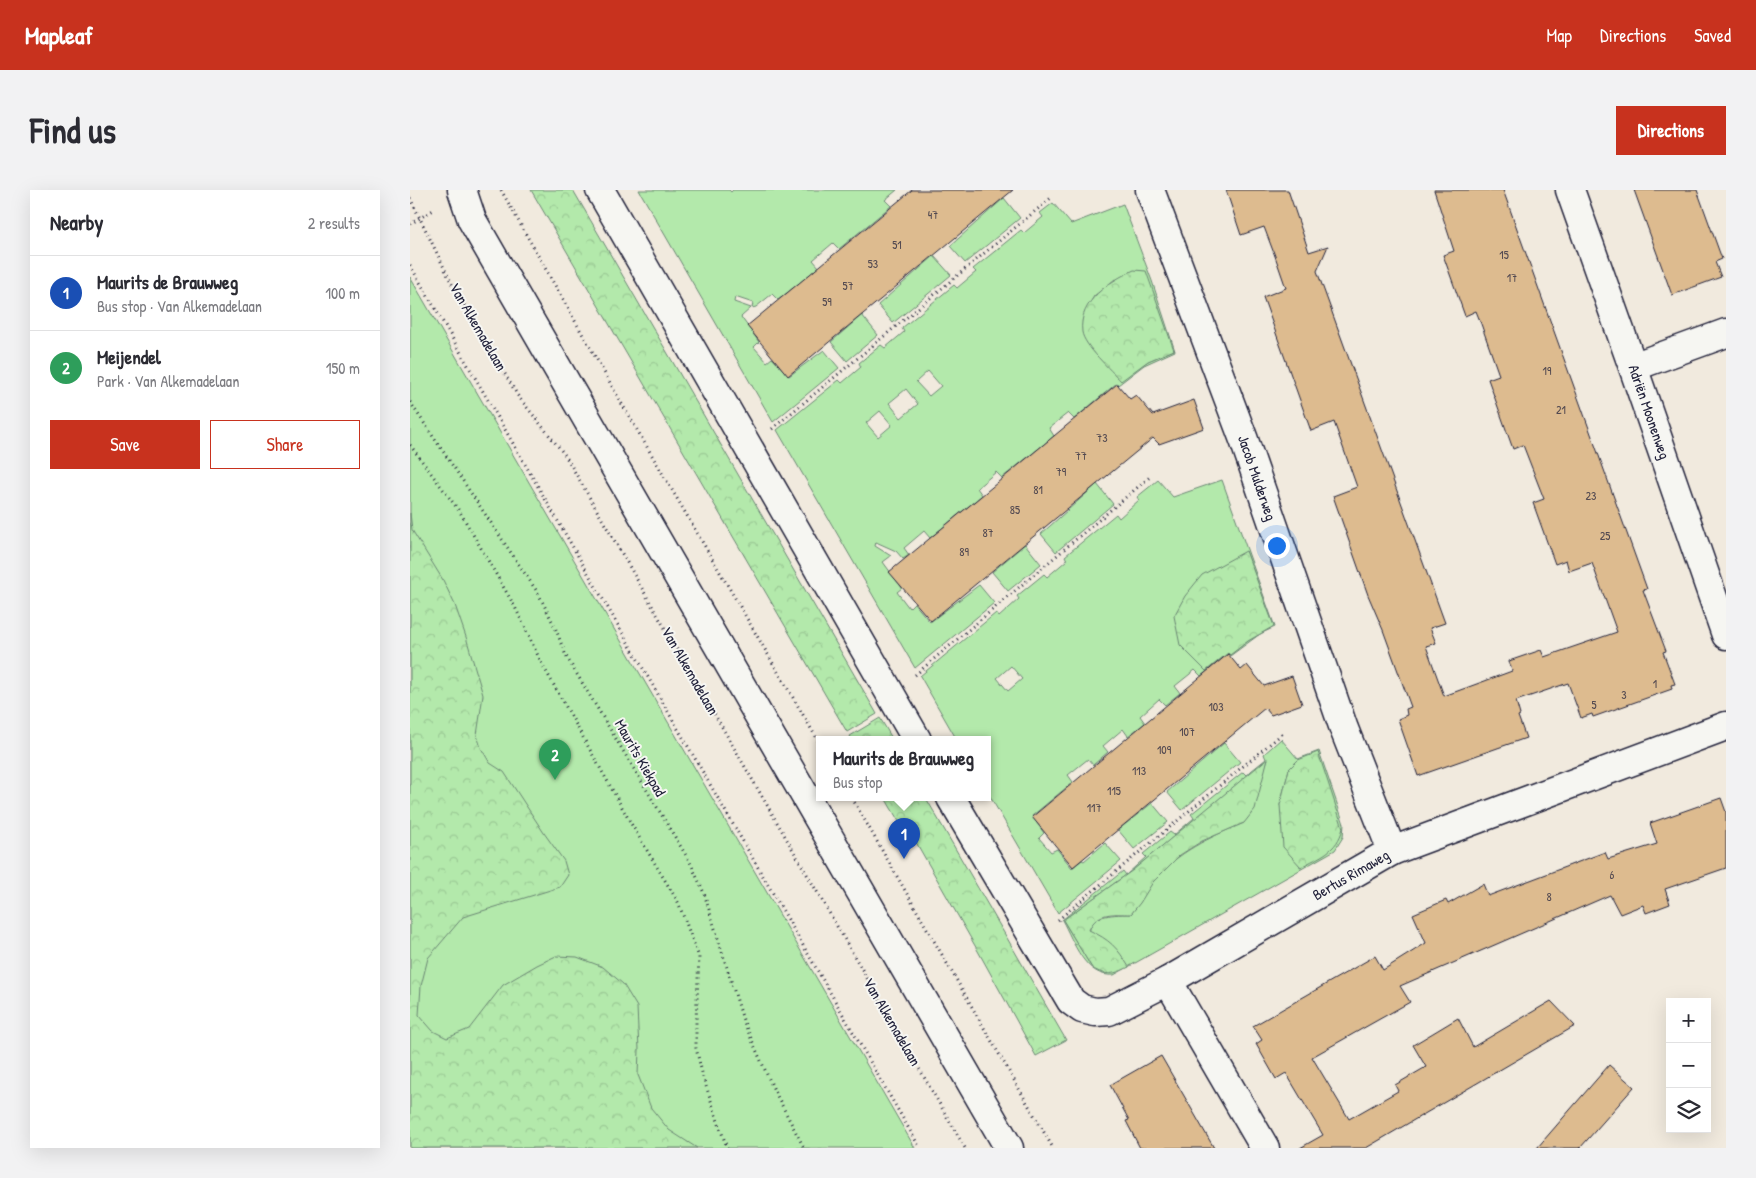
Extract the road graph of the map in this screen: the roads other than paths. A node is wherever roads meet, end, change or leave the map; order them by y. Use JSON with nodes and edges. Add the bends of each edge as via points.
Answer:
{"nodes":[{"id":1,"x":443,"y":190,"type":"edge"},
{"id":2,"x":462,"y":190,"type":"edge"},
{"id":3,"x":600,"y":190,"type":"edge"},
{"id":4,"x":1150,"y":190,"type":"edge"},
{"id":5,"x":1570,"y":190,"type":"edge"},
{"id":6,"x":472,"y":220,"type":"junction"},
{"id":7,"x":1726,"y":333,"type":"edge"},
{"id":8,"x":1633,"y":367,"type":"junction"},
{"id":9,"x":1726,"y":635,"type":"edge"},
{"id":10,"x":1726,"y":726,"type":"edge"},
{"id":11,"x":915,"y":736,"type":"edge"},
{"id":12,"x":953,"y":801,"type":"edge"},
{"id":13,"x":1392,"y":851,"type":"junction"},
{"id":14,"x":1168,"y":981,"type":"junction"},
{"id":15,"x":1009,"y":1148,"type":"edge"},
{"id":16,"x":1265,"y":1148,"type":"edge"}],
"edges":[{"from":1,"to":6,"type":"street"},
{"from":2,"to":6,"type":"street"},
{"from":3,"to":11,"type":"street"},
{"from":4,"to":13,"type":"street","name":"Jacob Mulderweg","via":[[1244,440],[1344,729]]},
{"from":5,"to":8,"type":"street","name":"Adriën Moonenweg"},
{"from":6,"to":15,"type":"street"},
{"from":7,"to":8,"type":"street"},
{"from":8,"to":9,"type":"street","name":"Adriën Moonenweg"},
{"from":10,"to":13,"type":"street","name":"Bertus Rimaweg"},
{"from":12,"to":14,"type":"street","via":[[1071,1001],[1095,1012],[1109,1011]]},
{"from":13,"to":14,"type":"street","name":"Bertus Rimaweg"},
{"from":14,"to":16,"type":"street"}]}
